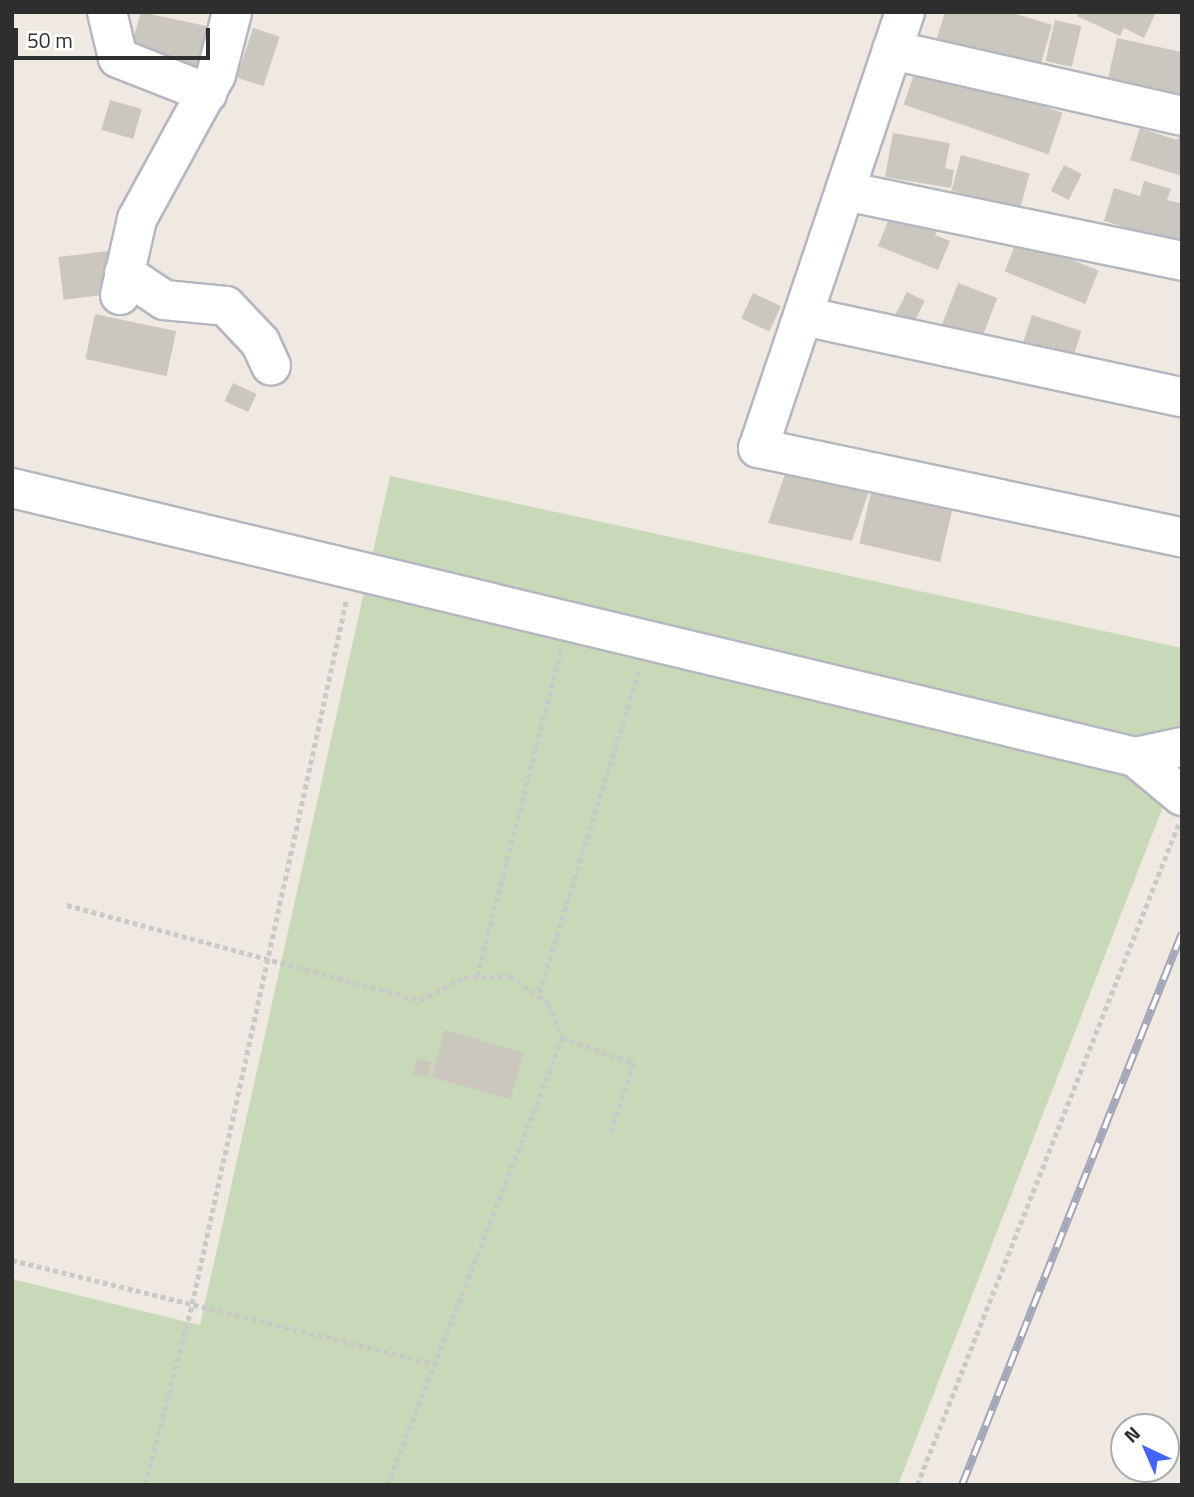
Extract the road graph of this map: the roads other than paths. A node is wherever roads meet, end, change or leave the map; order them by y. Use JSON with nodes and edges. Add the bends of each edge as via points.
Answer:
{"nodes":[{"id":1,"x":107,"y":12,"type":"edge"},
{"id":2,"x":232,"y":12,"type":"edge"},
{"id":3,"x":905,"y":12,"type":"edge"},
{"id":4,"x":892,"y":50,"type":"junction"},
{"id":5,"x":208,"y":93,"type":"junction"},
{"id":6,"x":1182,"y":116,"type":"edge"},
{"id":7,"x":845,"y":191,"type":"junction"},
{"id":8,"x":1182,"y":261,"type":"edge"},
{"id":9,"x":803,"y":316,"type":"junction"},
{"id":10,"x":271,"y":366,"type":"dead end"},
{"id":11,"x":1182,"y":397,"type":"edge"},
{"id":12,"x":12,"y":488,"type":"edge"},
{"id":13,"x":1182,"y":537,"type":"edge"},
{"id":14,"x":1182,"y":747,"type":"edge"},
{"id":15,"x":1135,"y":757,"type":"junction"},
{"id":16,"x":1182,"y":796,"type":"edge"}],
"edges":[{"from":1,"to":5,"type":"street","via":[[118,58]]},
{"from":2,"to":5,"type":"street"},
{"from":3,"to":4,"type":"street"},
{"from":4,"to":6,"type":"street"},
{"from":4,"to":7,"type":"street"},
{"from":5,"to":10,"type":"street","via":[[144,202],[122,284],[164,300],[226,306],[260,342]]},
{"from":7,"to":8,"type":"street"},
{"from":7,"to":9,"type":"street"},
{"from":9,"to":11,"type":"street"},
{"from":9,"to":13,"type":"street","via":[[758,448]]},
{"from":12,"to":15,"type":"street"},
{"from":14,"to":15,"type":"street"},
{"from":15,"to":16,"type":"street"}]}
